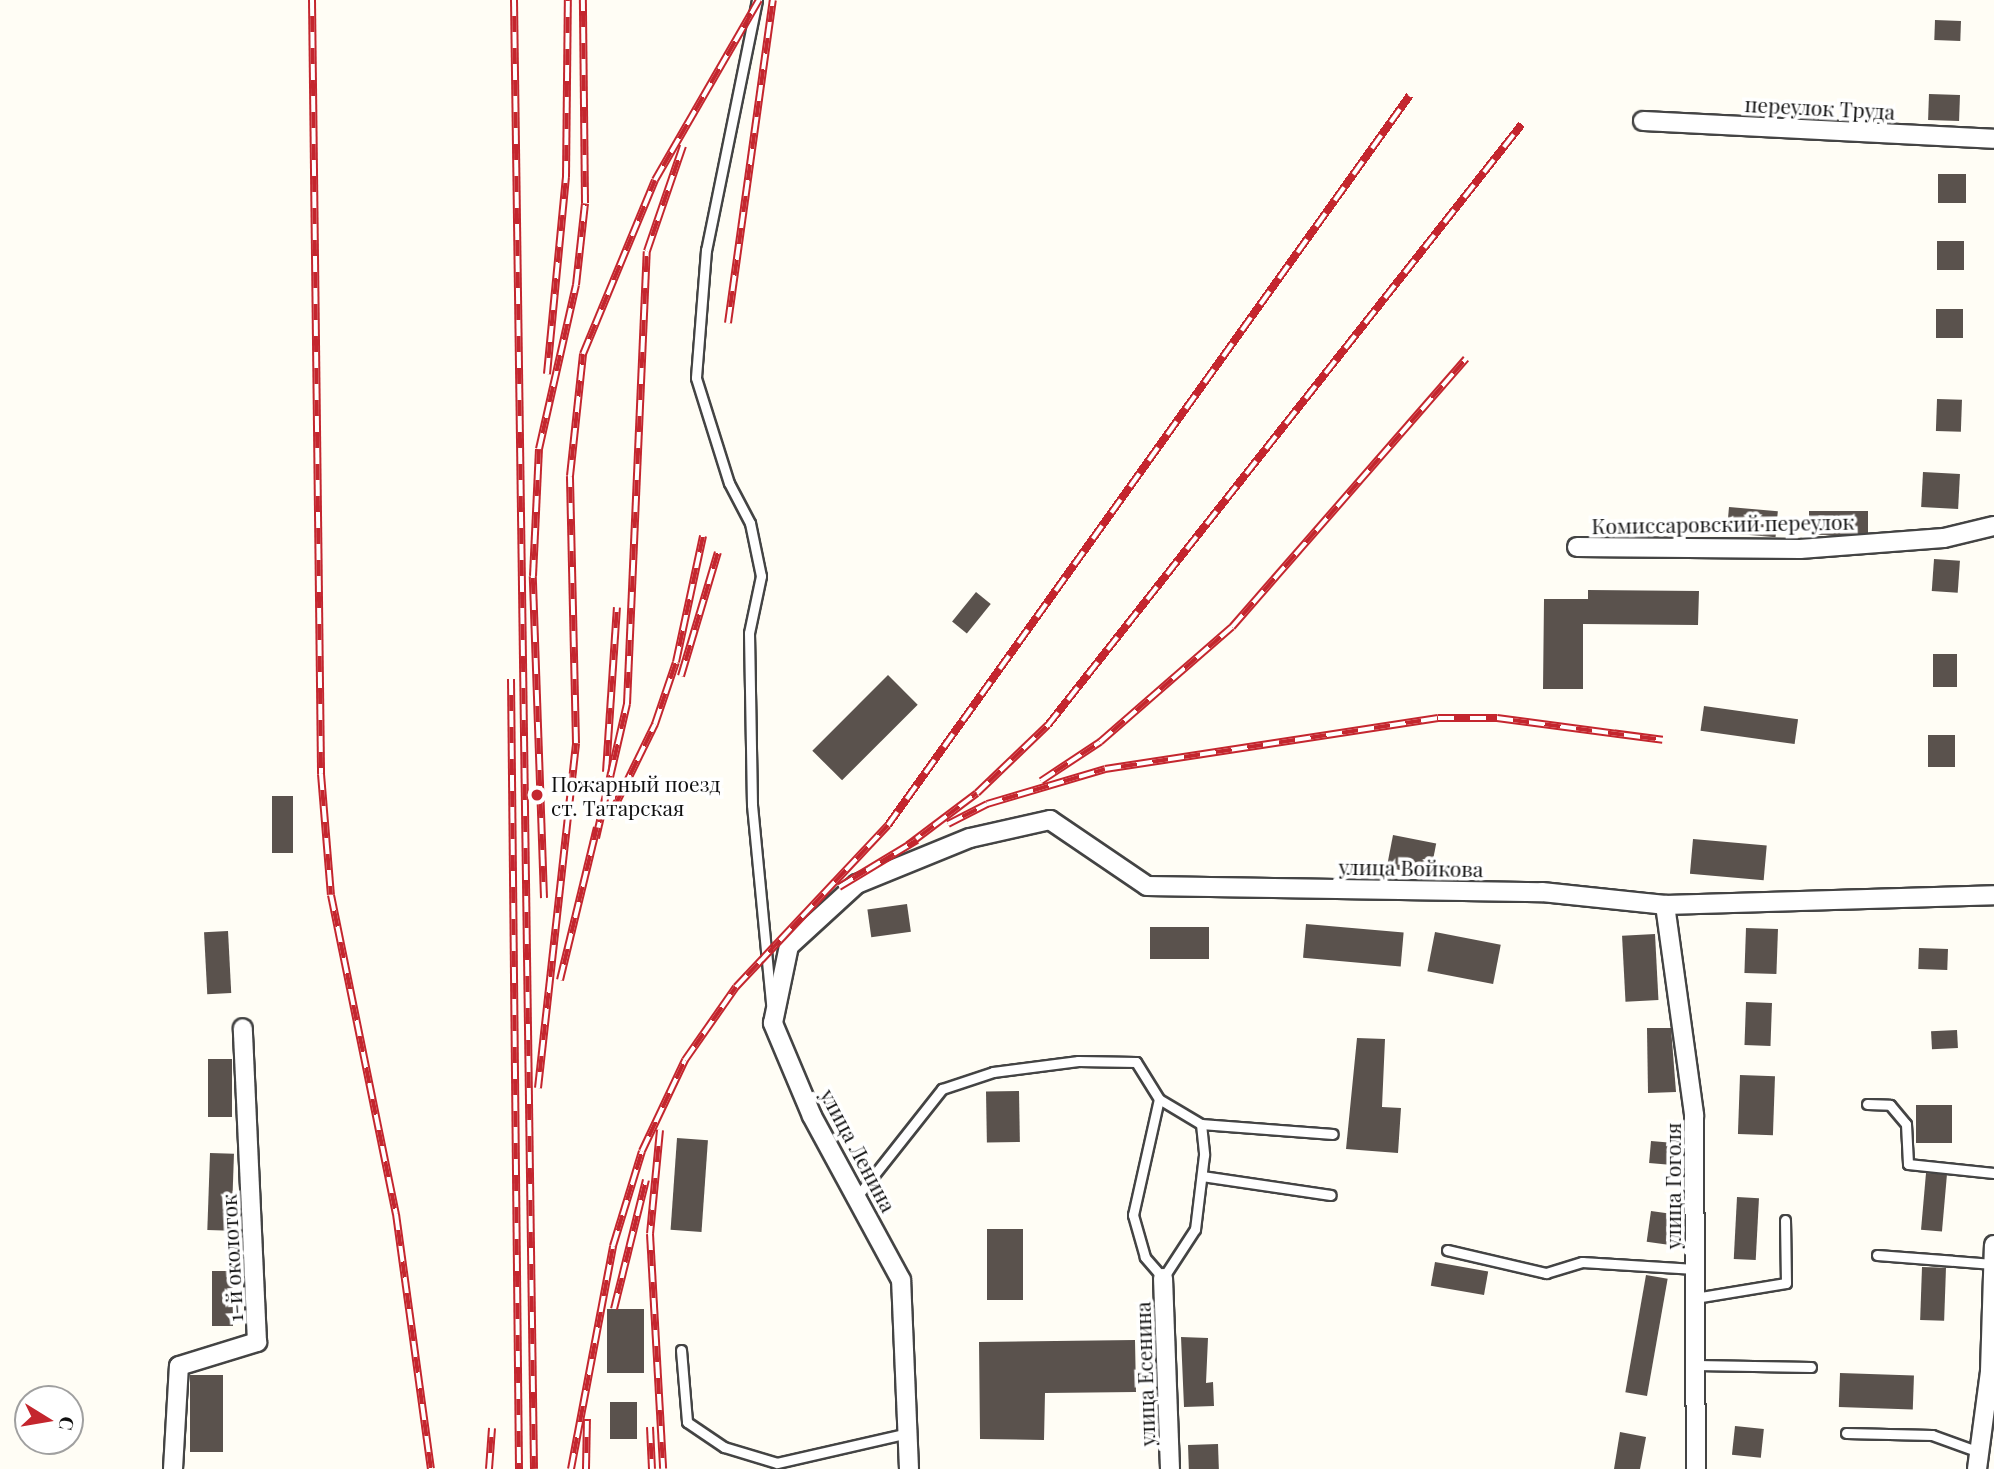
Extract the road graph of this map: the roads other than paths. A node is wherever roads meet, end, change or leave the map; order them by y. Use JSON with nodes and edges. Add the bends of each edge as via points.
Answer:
{"nodes":[{"id":1,"x":757,"y":0,"type":"edge"},
{"id":2,"x":1643,"y":121,"type":"dead end"},
{"id":3,"x":1994,"y":139,"type":"edge"},
{"id":4,"x":1994,"y":526,"type":"edge"},
{"id":5,"x":1577,"y":547,"type":"dead end"},
{"id":6,"x":1994,"y":895,"type":"edge"},
{"id":7,"x":1665,"y":905,"type":"junction"},
{"id":8,"x":773,"y":1023,"type":"junction"},
{"id":9,"x":243,"y":1028,"type":"dead end"},
{"id":10,"x":1158,"y":1098,"type":"junction"},
{"id":11,"x":1867,"y":1104,"type":"dead end"},
{"id":12,"x":1201,"y":1124,"type":"junction"},
{"id":13,"x":1333,"y":1134,"type":"dead end"},
{"id":14,"x":1994,"y":1173,"type":"edge"},
{"id":15,"x":1202,"y":1176,"type":"junction"},
{"id":16,"x":859,"y":1194,"type":"junction"},
{"id":17,"x":1331,"y":1195,"type":"dead end"},
{"id":18,"x":1785,"y":1220,"type":"dead end"},
{"id":19,"x":1994,"y":1245,"type":"edge"},
{"id":20,"x":1447,"y":1250,"type":"dead end"},
{"id":21,"x":1877,"y":1255,"type":"dead end"},
{"id":22,"x":1993,"y":1264,"type":"edge"},
{"id":23,"x":1695,"y":1269,"type":"junction"},
{"id":24,"x":1163,"y":1278,"type":"junction"},
{"id":25,"x":1695,"y":1298,"type":"junction"},
{"id":26,"x":681,"y":1350,"type":"dead end"},
{"id":27,"x":1696,"y":1365,"type":"junction"},
{"id":28,"x":1811,"y":1367,"type":"dead end"},
{"id":29,"x":908,"y":1433,"type":"junction"},
{"id":30,"x":1846,"y":1433,"type":"dead end"},
{"id":31,"x":1978,"y":1460,"type":"edge"},
{"id":32,"x":173,"y":1469,"type":"edge"},
{"id":33,"x":909,"y":1469,"type":"edge"},
{"id":34,"x":1170,"y":1469,"type":"edge"},
{"id":35,"x":1696,"y":1469,"type":"edge"}],
"edges":[{"from":1,"to":8,"type":"lane","via":[[706,250],[696,378],[729,483],[750,523],[761,576],[749,633],[752,805]]},
{"from":2,"to":3,"type":"street","name":"переулок Труда"},
{"from":4,"to":5,"type":"street","name":"Комиссаровский переулок","via":[[1944,538],[1800,550]]},
{"from":6,"to":7,"type":"street","name":"улица Войкова"},
{"from":7,"to":8,"type":"street","name":"улица Войкова","via":[[1542,892],[1147,886],[1050,820],[970,838],[858,884],[789,946]]},
{"from":7,"to":23,"type":"street","name":"улица Гоголя","via":[[1695,1115]]},
{"from":8,"to":16,"type":"street","name":"улица Ленина","via":[[812,1116]]},
{"from":9,"to":32,"type":"street","name":"1-й околоток","via":[[257,1342],[179,1366]]},
{"from":10,"to":12,"type":"lane"},
{"from":10,"to":16,"type":"lane","via":[[1136,1062],[1078,1061],[993,1072],[942,1089]]},
{"from":10,"to":24,"type":"lane","via":[[1133,1215],[1145,1257]]},
{"from":11,"to":14,"type":"lane","via":[[1890,1105],[1906,1124],[1908,1164]]},
{"from":12,"to":13,"type":"lane"},
{"from":12,"to":15,"type":"lane"},
{"from":15,"to":17,"type":"lane"},
{"from":15,"to":24,"type":"lane","via":[[1195,1229]]},
{"from":16,"to":29,"type":"street","name":"улица Ленина","via":[[901,1280]]},
{"from":18,"to":25,"type":"lane","via":[[1786,1283]]},
{"from":19,"to":22,"type":"street"},
{"from":20,"to":23,"type":"lane","via":[[1546,1273],[1582,1262]]},
{"from":21,"to":22,"type":"lane"},
{"from":22,"to":31,"type":"street"},
{"from":23,"to":25,"type":"street","name":"улица Гоголя"},
{"from":24,"to":34,"type":"street","name":"улица Есенина"},
{"from":25,"to":27,"type":"street","name":"улица Гоголя"},
{"from":26,"to":29,"type":"lane","via":[[687,1422],[724,1447],[777,1463]]},
{"from":27,"to":28,"type":"lane"},
{"from":27,"to":35,"type":"street","name":"улица Гоголя"},
{"from":29,"to":33,"type":"street","name":"улица Ленина"},
{"from":30,"to":31,"type":"lane","via":[[1932,1435]]}]}
